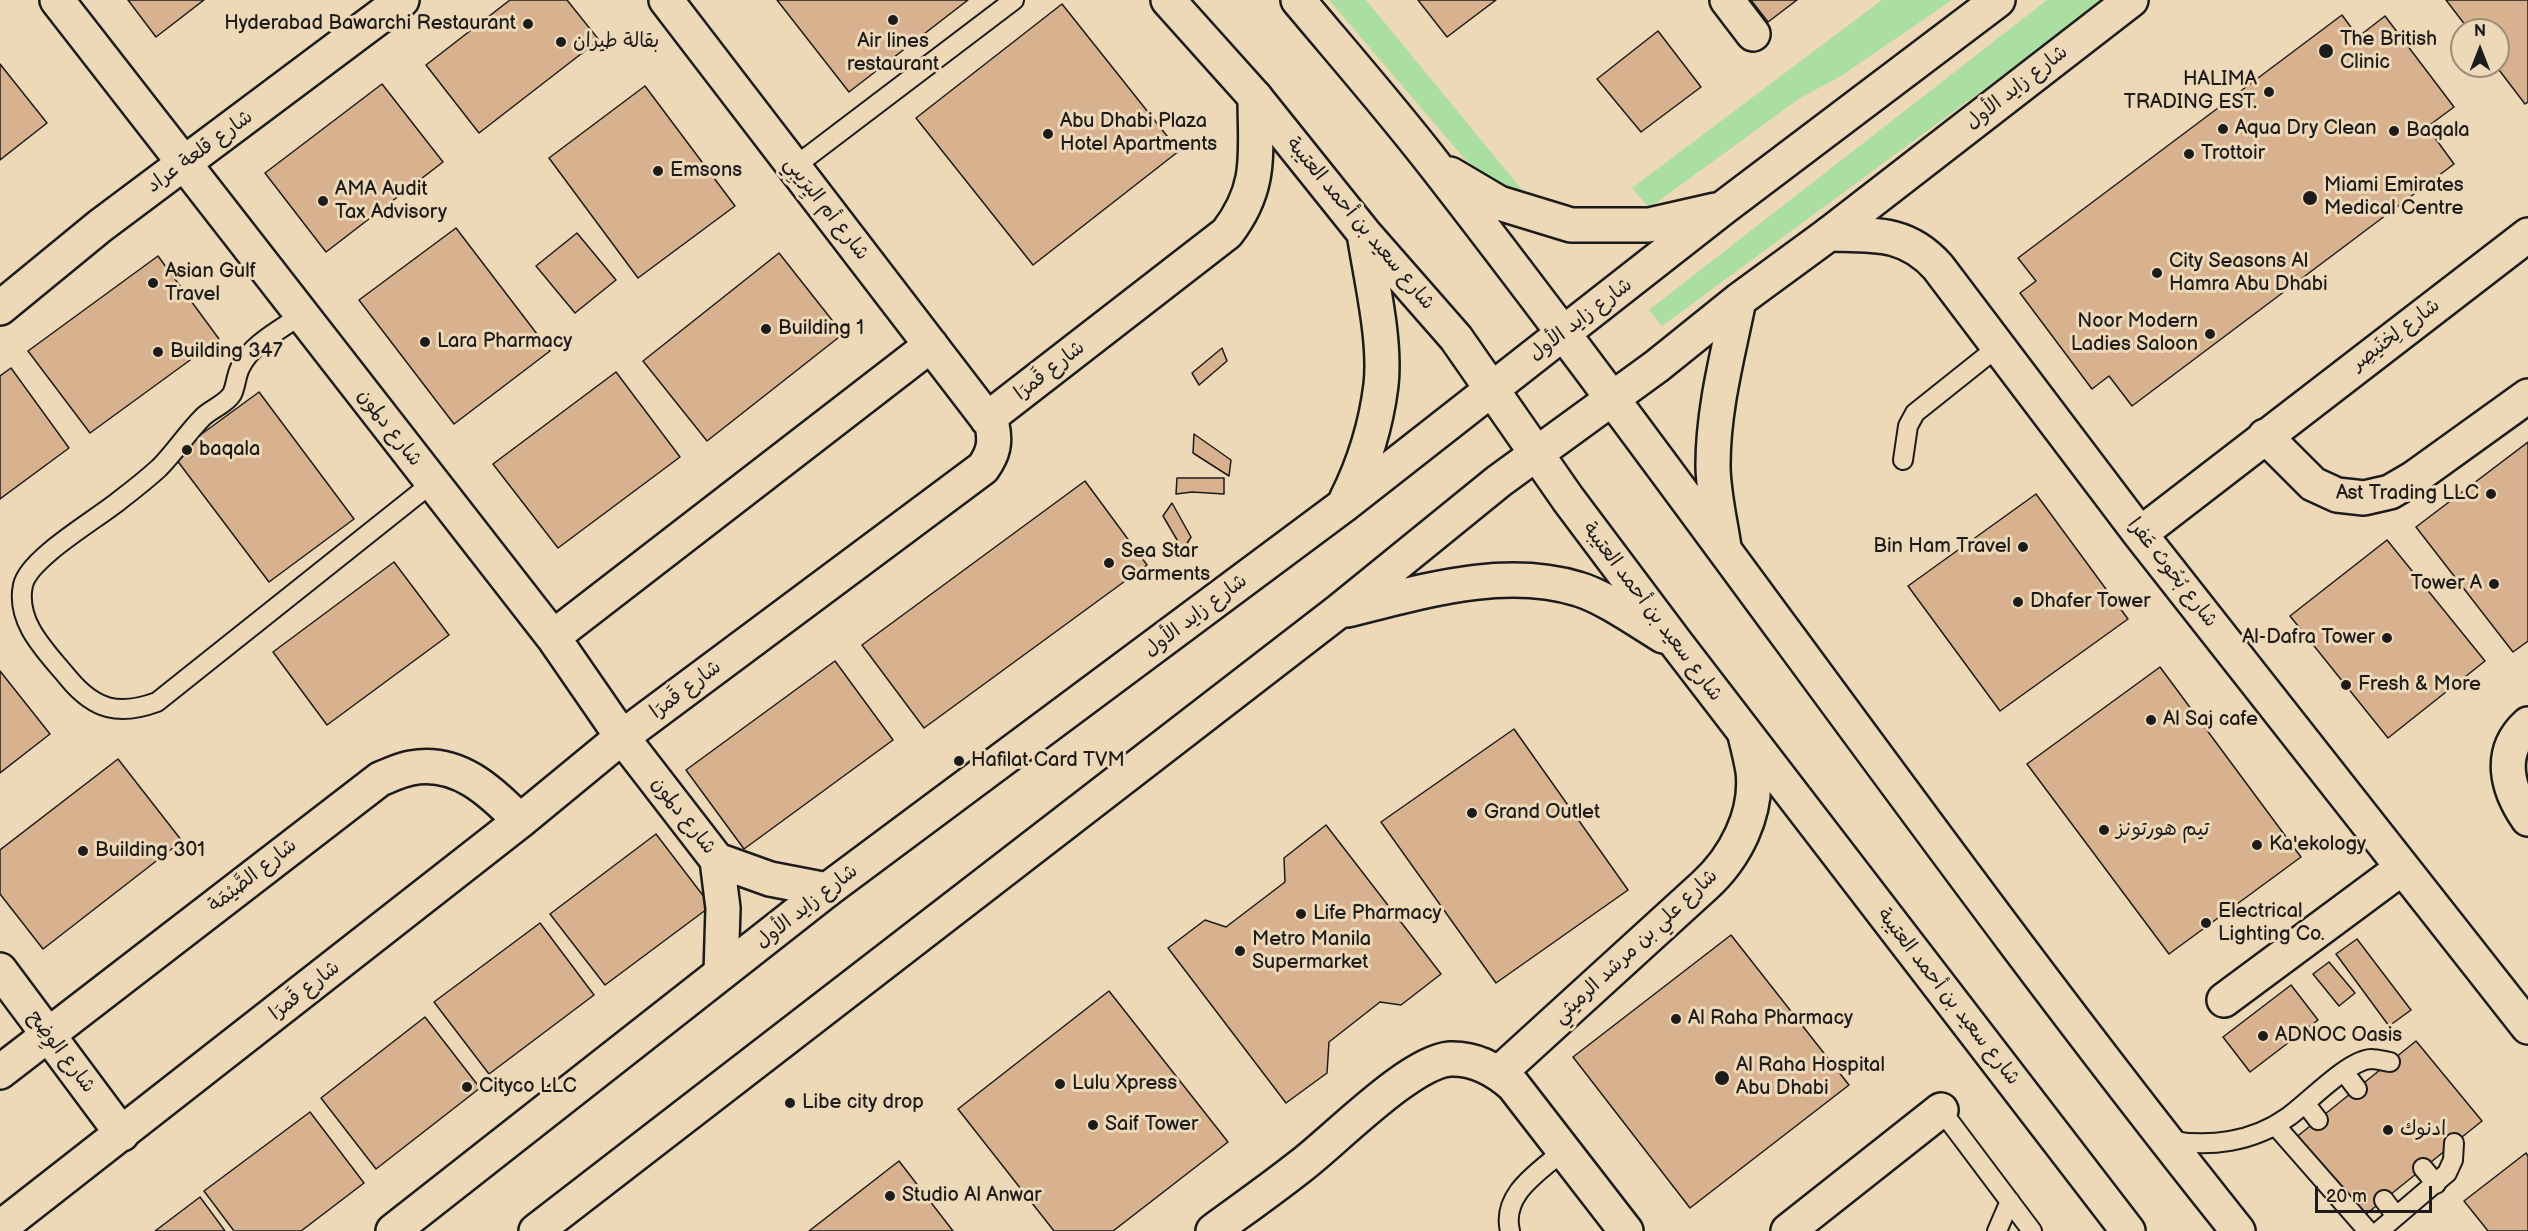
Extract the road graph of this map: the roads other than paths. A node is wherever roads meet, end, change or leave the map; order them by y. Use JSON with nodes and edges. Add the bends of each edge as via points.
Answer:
{"nodes":[{"id":1,"x":57,"y":0,"type":"edge"},
{"id":2,"x":402,"y":0,"type":"edge"},
{"id":3,"x":666,"y":0,"type":"edge"},
{"id":4,"x":1014,"y":0,"type":"edge"},
{"id":5,"x":1168,"y":0,"type":"edge"},
{"id":6,"x":1298,"y":0,"type":"edge"},
{"id":7,"x":1727,"y":0,"type":"edge"},
{"id":8,"x":2131,"y":0,"type":"edge"},
{"id":9,"x":1992,"y":3,"type":"edge"},
{"id":10,"x":1753,"y":34,"type":"dead end"},
{"id":11,"x":1254,"y":97,"type":"junction"},
{"id":12,"x":184,"y":164,"type":"junction"},
{"id":13,"x":1435,"y":165,"type":"junction"},
{"id":14,"x":794,"y":168,"type":"junction"},
{"id":15,"x":1723,"y":208,"type":"junction"},
{"id":16,"x":1364,"y":233,"type":"junction"},
{"id":17,"x":1829,"y":234,"type":"junction"},
{"id":18,"x":2528,"y":235,"type":"edge"},
{"id":19,"x":1739,"y":300,"type":"junction"},
{"id":20,"x":0,"y":308,"type":"edge"},
{"id":21,"x":301,"y":315,"type":"junction"},
{"id":22,"x":1564,"y":333,"type":"junction"},
{"id":23,"x":931,"y":345,"type":"junction"},
{"id":24,"x":1999,"y":346,"type":"junction"},
{"id":25,"x":1492,"y":388,"type":"junction"},
{"id":26,"x":2528,"y":396,"type":"edge"},
{"id":27,"x":1613,"y":398,"type":"junction"},
{"id":28,"x":987,"y":419,"type":"junction"},
{"id":29,"x":2265,"y":436,"type":"junction"},
{"id":30,"x":1536,"y":453,"type":"junction"},
{"id":31,"x":1903,"y":460,"type":"dead end"},
{"id":32,"x":432,"y":483,"type":"junction"},
{"id":33,"x":1344,"y":505,"type":"junction"},
{"id":34,"x":2140,"y":534,"type":"junction"},
{"id":35,"x":1725,"y":552,"type":"junction"},
{"id":36,"x":1339,"y":612,"type":"junction"},
{"id":37,"x":553,"y":637,"type":"junction"},
{"id":38,"x":1676,"y":643,"type":"junction"},
{"id":39,"x":2528,"y":724,"type":"edge"},
{"id":40,"x":1745,"y":735,"type":"junction"},
{"id":41,"x":622,"y":737,"type":"junction"},
{"id":42,"x":2528,"y":819,"type":"edge"},
{"id":43,"x":520,"y":822,"type":"junction"},
{"id":44,"x":717,"y":860,"type":"junction"},
{"id":45,"x":2402,"y":868,"type":"junction"},
{"id":46,"x":827,"y":890,"type":"junction"},
{"id":47,"x":0,"y":970,"type":"edge"},
{"id":48,"x":721,"y":973,"type":"junction"},
{"id":49,"x":2224,"y":1000,"type":"dead end"},
{"id":50,"x":2528,"y":1027,"type":"edge"},
{"id":51,"x":48,"y":1035,"type":"junction"},
{"id":52,"x":2390,"y":1062,"type":"dead end"},
{"id":53,"x":0,"y":1072,"type":"edge"},
{"id":54,"x":2344,"y":1072,"type":"junction"},
{"id":55,"x":1499,"y":1073,"type":"junction"},
{"id":56,"x":2357,"y":1089,"type":"dead end"},
{"id":57,"x":2305,"y":1103,"type":"junction"},
{"id":58,"x":1941,"y":1110,"type":"joint"},
{"id":59,"x":2318,"y":1120,"type":"dead end"},
{"id":60,"x":2275,"y":1125,"type":"junction"},
{"id":61,"x":122,"y":1134,"type":"junction"},
{"id":62,"x":2165,"y":1140,"type":"junction"},
{"id":63,"x":2454,"y":1143,"type":"dead end"},
{"id":64,"x":1563,"y":1151,"type":"junction"},
{"id":65,"x":2423,"y":1168,"type":"dead end"},
{"id":66,"x":2436,"y":1184,"type":"junction"},
{"id":67,"x":2384,"y":1200,"type":"dead end"},
{"id":68,"x":2010,"y":1201,"type":"junction"},
{"id":69,"x":2396,"y":1216,"type":"junction"},
{"id":70,"x":0,"y":1228,"type":"edge"},
{"id":71,"x":393,"y":1231,"type":"edge"},
{"id":72,"x":536,"y":1231,"type":"edge"},
{"id":73,"x":1213,"y":1231,"type":"edge"},
{"id":74,"x":1510,"y":1231,"type":"edge"},
{"id":75,"x":1626,"y":1231,"type":"edge"},
{"id":76,"x":1788,"y":1231,"type":"edge"},
{"id":77,"x":1997,"y":1231,"type":"edge"},
{"id":78,"x":2032,"y":1231,"type":"edge"},
{"id":79,"x":2128,"y":1231,"type":"edge"},
{"id":80,"x":2238,"y":1231,"type":"edge"},
{"id":81,"x":2368,"y":1231,"type":"edge"},
{"id":82,"x":2379,"y":1231,"type":"edge"}],
"edges":[{"from":1,"to":12,"type":"street","name":"شارع دلمون"},
{"from":2,"to":12,"type":"street","name":"شارع قلعة عراد"},
{"from":3,"to":14,"type":"street","name":"شارع أم اليِرَيبِي"},
{"from":4,"to":14,"type":"lane"},
{"from":5,"to":11,"type":"street","name":"شارع سعيد بن أحمد العتيبة"},
{"from":6,"to":13,"type":"street"},
{"from":7,"to":10,"type":"street"},
{"from":8,"to":17,"type":"street","name":"شارع زايد الأول"},
{"from":9,"to":15,"type":"street","name":"شارع زايد الأول"},
{"from":11,"to":16,"type":"street","name":"شارع سعيد بن أحمد العتيبة"},
{"from":11,"to":28,"type":"street","name":"شارع قَمرَا","via":[[1255,169],[1251,192],[1227,233]]},
{"from":12,"to":20,"type":"street","name":"شارع قلعة عراد"},
{"from":12,"to":21,"type":"street","name":"شارع دلمون"},
{"from":13,"to":15,"type":"street","via":[[1499,203],[1571,225],[1649,225]]},
{"from":13,"to":22,"type":"street"},
{"from":14,"to":23,"type":"street","name":"شارع أم اليِرَيبِي"},
{"from":15,"to":22,"type":"street","name":"شارع زايد الأول"},
{"from":16,"to":25,"type":"street","name":"شارع سعيد بن أحمد العتيبة","via":[[1437,314]]},
{"from":16,"to":33,"type":"street","via":[[1378,330],[1381,384],[1365,459]]},
{"from":17,"to":19,"type":"street","name":"شارع زايد الأول"},
{"from":17,"to":24,"type":"street","name":"شارع بُحُوث عَفرا","via":[[1877,235],[1919,249],[1938,267]]},
{"from":18,"to":29,"type":"street","name":"شارع لِخنَيصِر"},
{"from":19,"to":27,"type":"street","name":"شارع زايد الأول"},
{"from":19,"to":35,"type":"street","via":[[1723,371],[1714,440],[1714,486]]},
{"from":21,"to":32,"type":"street","name":"شارع دلمون"},
{"from":21,"to":32,"type":"lane","via":[[255,348],[240,369],[231,395],[205,415],[158,468],[33,566],[23,583],[21,602],[25,620],[35,636],[83,694],[100,705],[119,710],[139,709],[157,702]]},
{"from":22,"to":25,"type":"street","name":"شارع زايد الأول"},
{"from":22,"to":27,"type":"street"},
{"from":23,"to":28,"type":"street","name":"شارع أم اليِرَيبِي"},
{"from":23,"to":37,"type":"street"},
{"from":24,"to":31,"type":"lane","via":[[1915,413],[1908,426]]},
{"from":24,"to":34,"type":"street","name":"شارع بُحُوث عَفرا"},
{"from":25,"to":30,"type":"street","name":"شارع سعيد بن أحمد العتيبة"},
{"from":25,"to":33,"type":"street","name":"شارع زايد الأول"},
{"from":26,"to":29,"type":"street","via":[[2406,483],[2390,492],[2364,498],[2337,495],[2313,484]]},
{"from":27,"to":30,"type":"street","name":"شارع زايد الأول"},
{"from":27,"to":35,"type":"street"},
{"from":28,"to":41,"type":"street","name":"شارع قَمرَا","via":[[992,425],[994,448],[983,468]]},
{"from":29,"to":34,"type":"street","name":"شارع لِخنَيصِر"},
{"from":30,"to":36,"type":"street","name":"شارع زايد الأول"},
{"from":30,"to":38,"type":"street","name":"شارع سعيد بن أحمد العتيبة"},
{"from":32,"to":37,"type":"street","name":"شارع دلمون"},
{"from":33,"to":46,"type":"street","name":"شارع زايد الأول"},
{"from":34,"to":45,"type":"street","name":"شارع بُحُوث عَفرا"},
{"from":35,"to":62,"type":"street"},
{"from":36,"to":38,"type":"street","via":[[1438,588],[1528,580],[1580,589]]},
{"from":36,"to":72,"type":"street","name":"شارع زايد الأول"},
{"from":37,"to":41,"type":"street","name":"شارع دلمون"},
{"from":38,"to":40,"type":"street","name":"شارع سعيد بن أحمد العتيبة"},
{"from":39,"to":42,"type":"street","via":[[2510,752],[2508,776],[2514,798]]},
{"from":40,"to":55,"type":"street","name":"شارع علي بن مرشد الرميثي","via":[[1753,773],[1750,812],[1727,862]]},
{"from":40,"to":79,"type":"street","name":"شارع سعيد بن أحمد العتيبة"},
{"from":41,"to":43,"type":"street","name":"شارع قَمرَا"},
{"from":41,"to":44,"type":"street","name":"شارع دلمون"},
{"from":43,"to":51,"type":"street","name":"شارع الصَّيْمَة","via":[[478,782],[447,769],[412,768],[380,779]]},
{"from":43,"to":61,"type":"street","name":"شارع قَمرَا"},
{"from":44,"to":46,"type":"street","name":"شارع دلمون","via":[[771,879]]},
{"from":44,"to":48,"type":"street","name":"شارع دلمون","via":[[723,908]]},
{"from":45,"to":49,"type":"street"},
{"from":45,"to":50,"type":"street","name":"شارع بُحُوث عَفرا"},
{"from":46,"to":48,"type":"street","name":"شارع زايد الأول"},
{"from":47,"to":51,"type":"street","name":"شارع الوِضِح"},
{"from":48,"to":71,"type":"street","name":"شارع زايد الأول"},
{"from":51,"to":53,"type":"street","name":"شارع الصَّيْمَة"},
{"from":51,"to":61,"type":"street","name":"شارع الوِضِح"},
{"from":52,"to":54,"type":"lane","via":[[2371,1059]]},
{"from":54,"to":56,"type":"lane"},
{"from":54,"to":57,"type":"lane"},
{"from":55,"to":64,"type":"street"},
{"from":55,"to":73,"type":"street","via":[[1467,1060],[1449,1059],[1409,1076],[1303,1164]]},
{"from":57,"to":59,"type":"lane"},
{"from":57,"to":60,"type":"lane"},
{"from":58,"to":68,"type":"lane"},
{"from":58,"to":76,"type":"street"},
{"from":60,"to":62,"type":"lane","via":[[2229,1142]]},
{"from":60,"to":81,"type":"lane"},
{"from":61,"to":70,"type":"street","name":"شارع قَمرَا"},
{"from":62,"to":80,"type":"street"},
{"from":63,"to":66,"type":"lane","via":[[2451,1168]]},
{"from":64,"to":74,"type":"lane","via":[[1517,1192],[1508,1216]]},
{"from":64,"to":75,"type":"street"},
{"from":65,"to":66,"type":"lane"},
{"from":66,"to":69,"type":"lane"},
{"from":67,"to":69,"type":"lane"},
{"from":68,"to":77,"type":"lane"},
{"from":68,"to":78,"type":"lane"},
{"from":69,"to":82,"type":"lane"}]}
